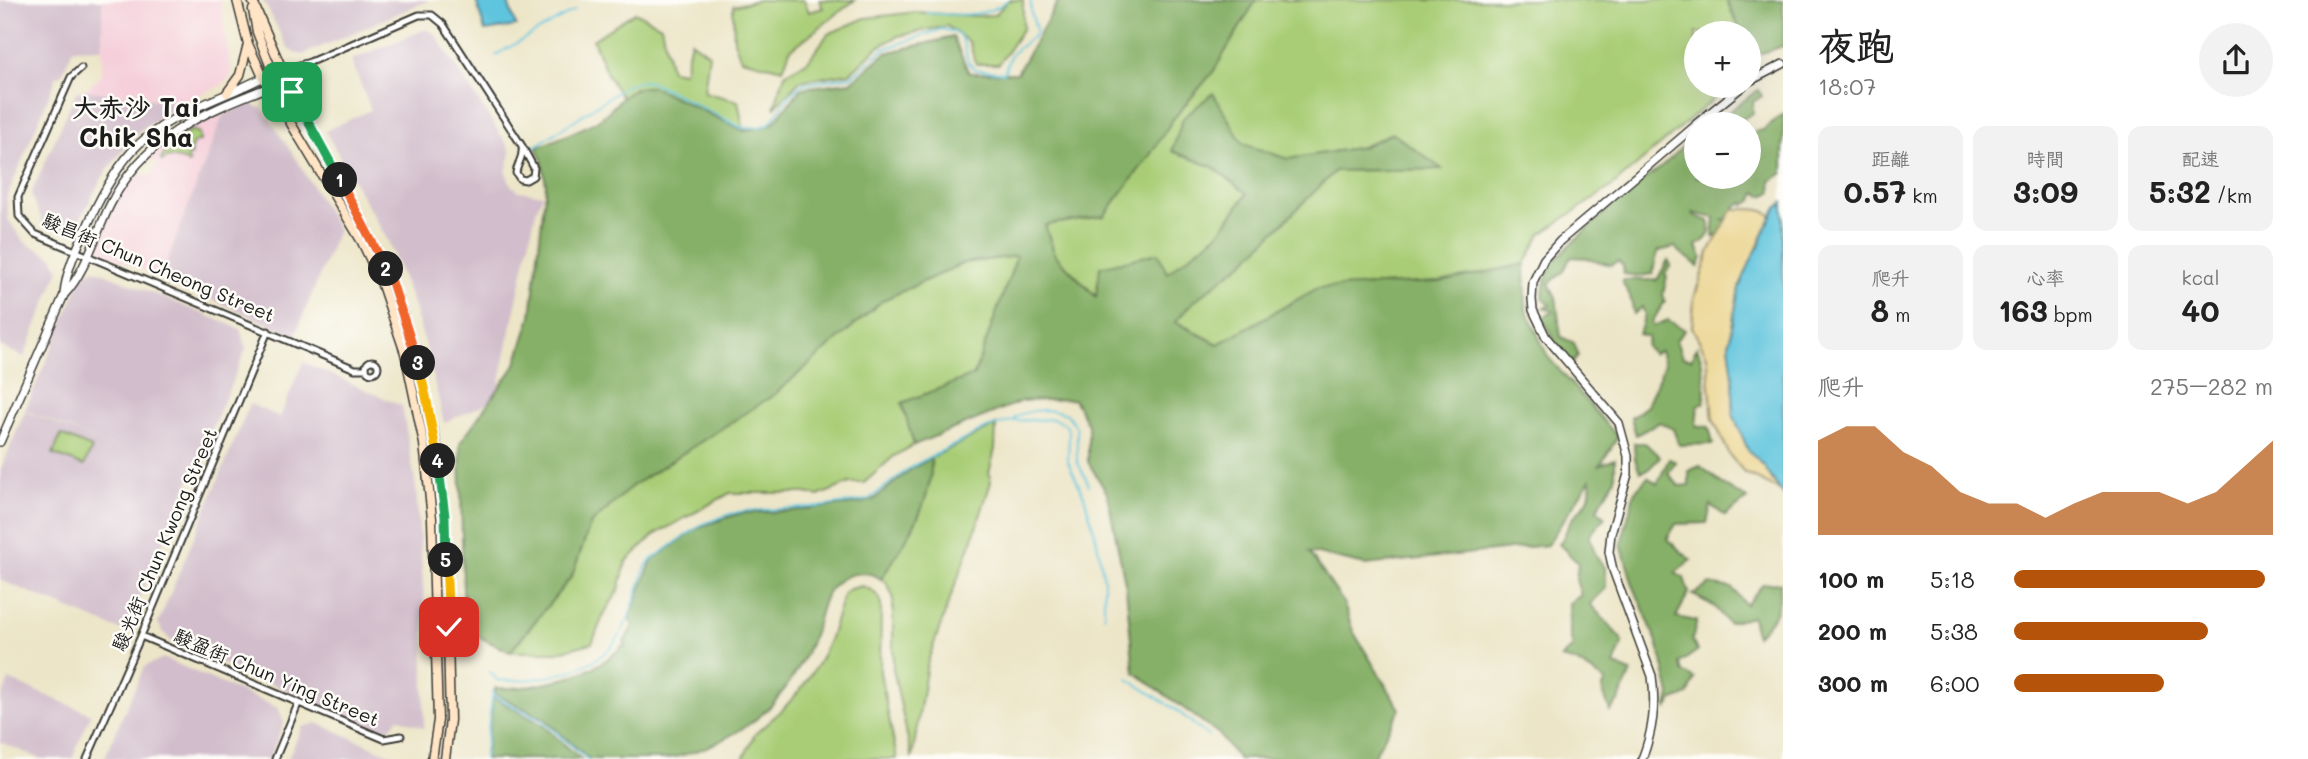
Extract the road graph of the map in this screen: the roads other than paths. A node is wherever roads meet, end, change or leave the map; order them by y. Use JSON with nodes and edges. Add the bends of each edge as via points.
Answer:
{"nodes":[{"id":1,"x":237,"y":0,"type":"edge"},
{"id":2,"x":252,"y":0,"type":"edge"},
{"id":3,"x":248,"y":44,"type":"junction"},
{"id":4,"x":310,"y":62,"type":"junction"},
{"id":5,"x":1783,"y":64,"type":"edge"},
{"id":6,"x":81,"y":68,"type":"dead end"},
{"id":7,"x":277,"y":72,"type":"junction"},
{"id":8,"x":1761,"y":75,"type":"edge"},
{"id":9,"x":263,"y":77,"type":"junction"},
{"id":10,"x":286,"y":79,"type":"junction"},
{"id":11,"x":269,"y":87,"type":"junction"},
{"id":12,"x":226,"y":93,"type":"junction"},
{"id":13,"x":1729,"y":98,"type":"edge"},
{"id":14,"x":1712,"y":112,"type":"edge"},
{"id":15,"x":1684,"y":135,"type":"edge"},
{"id":16,"x":522,"y":146,"type":"junction"},
{"id":17,"x":76,"y":252,"type":"junction"},
{"id":18,"x":88,"y":256,"type":"junction"},
{"id":19,"x":64,"y":295,"type":"junction"},
{"id":20,"x":268,"y":331,"type":"junction"},
{"id":21,"x":366,"y":369,"type":"dead end"},
{"id":22,"x":0,"y":442,"type":"edge"},
{"id":23,"x":141,"y":636,"type":"junction"},
{"id":24,"x":298,"y":704,"type":"junction"},
{"id":25,"x":401,"y":736,"type":"dead end"},
{"id":26,"x":87,"y":759,"type":"edge"},
{"id":27,"x":275,"y":759,"type":"edge"},
{"id":28,"x":432,"y":759,"type":"edge"},
{"id":29,"x":444,"y":759,"type":"edge"},
{"id":30,"x":1642,"y":759,"type":"edge"}],
"edges":[{"from":1,"to":3,"type":"main road"},
{"from":2,"to":7,"type":"main road"},
{"from":3,"to":9,"type":"main road"},
{"from":3,"to":12,"type":"main road","via":[[240,75]]},
{"from":4,"to":7,"type":"street"},
{"from":4,"to":10,"type":"street"},
{"from":4,"to":16,"type":"street","via":[[419,15],[432,15],[443,24]]},
{"from":5,"to":8,"type":"street"},
{"from":6,"to":17,"type":"street","name":"駿昌街 Chun Cheong Street","via":[[71,77],[18,197],[19,216],[35,234]]},
{"from":7,"to":9,"type":"street"},
{"from":7,"to":10,"type":"main road"},
{"from":7,"to":11,"type":"main road"},
{"from":9,"to":11,"type":"main road"},
{"from":9,"to":12,"type":"street"},
{"from":10,"to":11,"type":"street"},
{"from":10,"to":29,"type":"main road","via":[[391,279],[426,396],[445,516],[450,720]]},
{"from":11,"to":18,"type":"street","via":[[184,124],[154,146],[123,182]]},
{"from":11,"to":28,"type":"main road","via":[[362,242],[405,353],[424,444],[432,518],[438,720]]},
{"from":12,"to":17,"type":"street","via":[[169,122],[132,151],[106,187]]},
{"from":13,"to":14,"type":"street"},
{"from":15,"to":30,"type":"street","via":[[1566,234],[1538,270],[1532,293],[1535,316],[1546,337],[1619,424],[1628,456],[1609,552],[1654,691],[1654,721]]},
{"from":16,"to":16,"type":"street","via":[[534,170],[528,180],[516,173]]},
{"from":17,"to":18,"type":"street","name":"駿昌街 Chun Cheong Street"},
{"from":17,"to":19,"type":"street"},
{"from":18,"to":19,"type":"street"},
{"from":18,"to":20,"type":"street","name":"駿昌街 Chun Cheong Street"},
{"from":19,"to":22,"type":"street"},
{"from":20,"to":21,"type":"street","name":"駿昌街 Chun Cheong Street","via":[[355,369]]},
{"from":20,"to":23,"type":"street","name":"駿光街 Chun Kwong Street"},
{"from":23,"to":24,"type":"street","name":"駿盈街 Chun Ying Street"},
{"from":23,"to":26,"type":"street","name":"駿光街 Chun Kwong Street"},
{"from":24,"to":25,"type":"street","name":"駿盈街 Chun Ying Street","via":[[384,739]]},
{"from":24,"to":27,"type":"street"}]}
